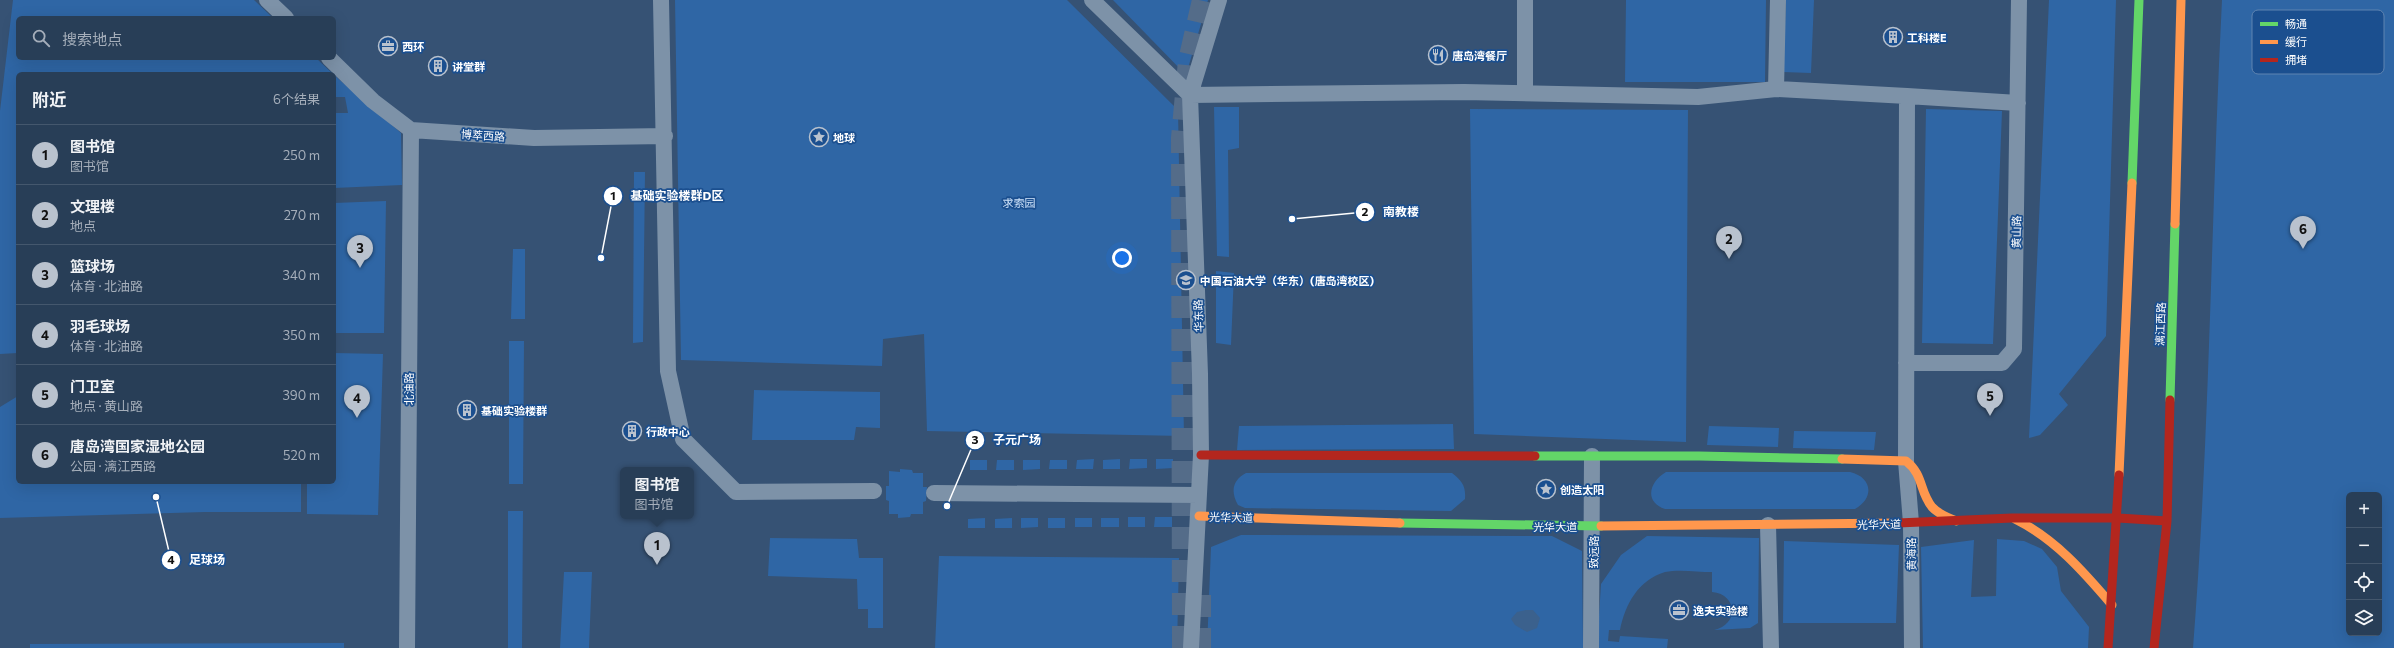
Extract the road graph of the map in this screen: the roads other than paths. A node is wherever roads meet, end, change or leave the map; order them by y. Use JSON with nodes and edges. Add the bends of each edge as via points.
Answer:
{"nodes":[{"id":1,"x":267,"y":0,"type":"edge"},
{"id":2,"x":661,"y":0,"type":"edge"},
{"id":3,"x":1092,"y":0,"type":"edge"},
{"id":4,"x":1219,"y":0,"type":"edge"},
{"id":5,"x":1526,"y":0,"type":"edge"},
{"id":6,"x":1778,"y":0,"type":"edge"},
{"id":7,"x":2020,"y":0,"type":"edge"},
{"id":8,"x":2139,"y":0,"type":"edge"},
{"id":9,"x":2181,"y":0,"type":"edge"},
{"id":10,"x":284,"y":16,"type":"edge"},
{"id":11,"x":331,"y":60,"type":"edge"},
{"id":12,"x":1776,"y":89,"type":"junction"},
{"id":13,"x":1525,"y":92,"type":"junction"},
{"id":14,"x":1190,"y":95,"type":"junction"},
{"id":15,"x":1908,"y":96,"type":"junction"},
{"id":16,"x":2018,"y":103,"type":"junction"},
{"id":17,"x":411,"y":130,"type":"junction"},
{"id":18,"x":665,"y":136,"type":"junction"},
{"id":19,"x":1906,"y":363,"type":"junction"},
{"id":20,"x":1201,"y":455,"type":"junction"},
{"id":21,"x":1592,"y":456,"type":"junction"},
{"id":22,"x":1906,"y":461,"type":"junction"},
{"id":23,"x":874,"y":491,"type":"dead end"},
{"id":24,"x":934,"y":493,"type":"dead end"},
{"id":25,"x":1199,"y":495,"type":"junction"},
{"id":26,"x":1199,"y":516,"type":"junction"},
{"id":27,"x":2012,"y":518,"type":"junction"},
{"id":28,"x":2118,"y":518,"type":"junction"},
{"id":29,"x":1957,"y":521,"type":"junction"},
{"id":30,"x":2167,"y":521,"type":"junction"},
{"id":31,"x":1911,"y":523,"type":"junction"},
{"id":32,"x":1768,"y":525,"type":"junction"},
{"id":33,"x":1593,"y":526,"type":"junction"},
{"id":34,"x":2112,"y":605,"type":"junction"},
{"id":35,"x":407,"y":648,"type":"edge"},
{"id":36,"x":1191,"y":648,"type":"edge"},
{"id":37,"x":1591,"y":648,"type":"edge"},
{"id":38,"x":1771,"y":648,"type":"edge"},
{"id":39,"x":1912,"y":648,"type":"edge"},
{"id":40,"x":2108,"y":648,"type":"edge"},
{"id":41,"x":2154,"y":648,"type":"edge"}],
"edges":[{"from":1,"to":10,"type":"street"},
{"from":2,"to":18,"type":"street"},
{"from":3,"to":14,"type":"street"},
{"from":4,"to":14,"type":"street","name":"华东路"},
{"from":5,"to":13,"type":"street"},
{"from":6,"to":12,"type":"street"},
{"from":7,"to":16,"type":"street","name":"黄山路"},
{"from":8,"to":28,"type":"street"},
{"from":9,"to":30,"type":"street","name":"漓江西路"},
{"from":11,"to":17,"type":"street","via":[[373,101]]},
{"from":12,"to":13,"type":"street","via":[[1698,97]]},
{"from":12,"to":15,"type":"street"},
{"from":13,"to":14,"type":"street"},
{"from":14,"to":20,"type":"street","name":"华东路"},
{"from":15,"to":16,"type":"street"},
{"from":15,"to":19,"type":"street","name":"黄海路"},
{"from":16,"to":19,"type":"street","name":"黄山路","via":[[2014,349],[2002,363]]},
{"from":17,"to":18,"type":"street","name":"博萃西路","via":[[534,138]]},
{"from":17,"to":35,"type":"street","name":"北油路"},
{"from":18,"to":23,"type":"street","via":[[668,371],[683,439],[736,492]]},
{"from":19,"to":22,"type":"street","name":"黄海路"},
{"from":20,"to":21,"type":"street"},
{"from":20,"to":25,"type":"street","name":"华东路"},
{"from":21,"to":22,"type":"street"},
{"from":21,"to":33,"type":"street","name":"致远路"},
{"from":22,"to":29,"type":"street","via":[[1914,465],[1920,475],[1922,489],[1930,506],[1941,516]]},
{"from":22,"to":31,"type":"street","name":"黄海路"},
{"from":24,"to":25,"type":"street"},
{"from":25,"to":26,"type":"street","name":"华东路"},
{"from":26,"to":33,"type":"street","name":"光华大道","via":[[1468,525]]},
{"from":26,"to":36,"type":"street","name":"华东路"},
{"from":27,"to":28,"type":"street","name":"光华大道"},
{"from":27,"to":29,"type":"street","name":"光华大道"},
{"from":27,"to":34,"type":"street","via":[[2030,526],[2054,545]]},
{"from":28,"to":30,"type":"street","name":"光华大道"},
{"from":28,"to":34,"type":"street"},
{"from":29,"to":31,"type":"street","name":"光华大道"},
{"from":30,"to":41,"type":"street","name":"漓江西路"},
{"from":31,"to":32,"type":"street","name":"光华大道"},
{"from":31,"to":39,"type":"street","name":"黄海路"},
{"from":32,"to":33,"type":"street","name":"光华大道"},
{"from":32,"to":38,"type":"street"},
{"from":33,"to":37,"type":"street","name":"致远路"},
{"from":34,"to":40,"type":"street"}]}
